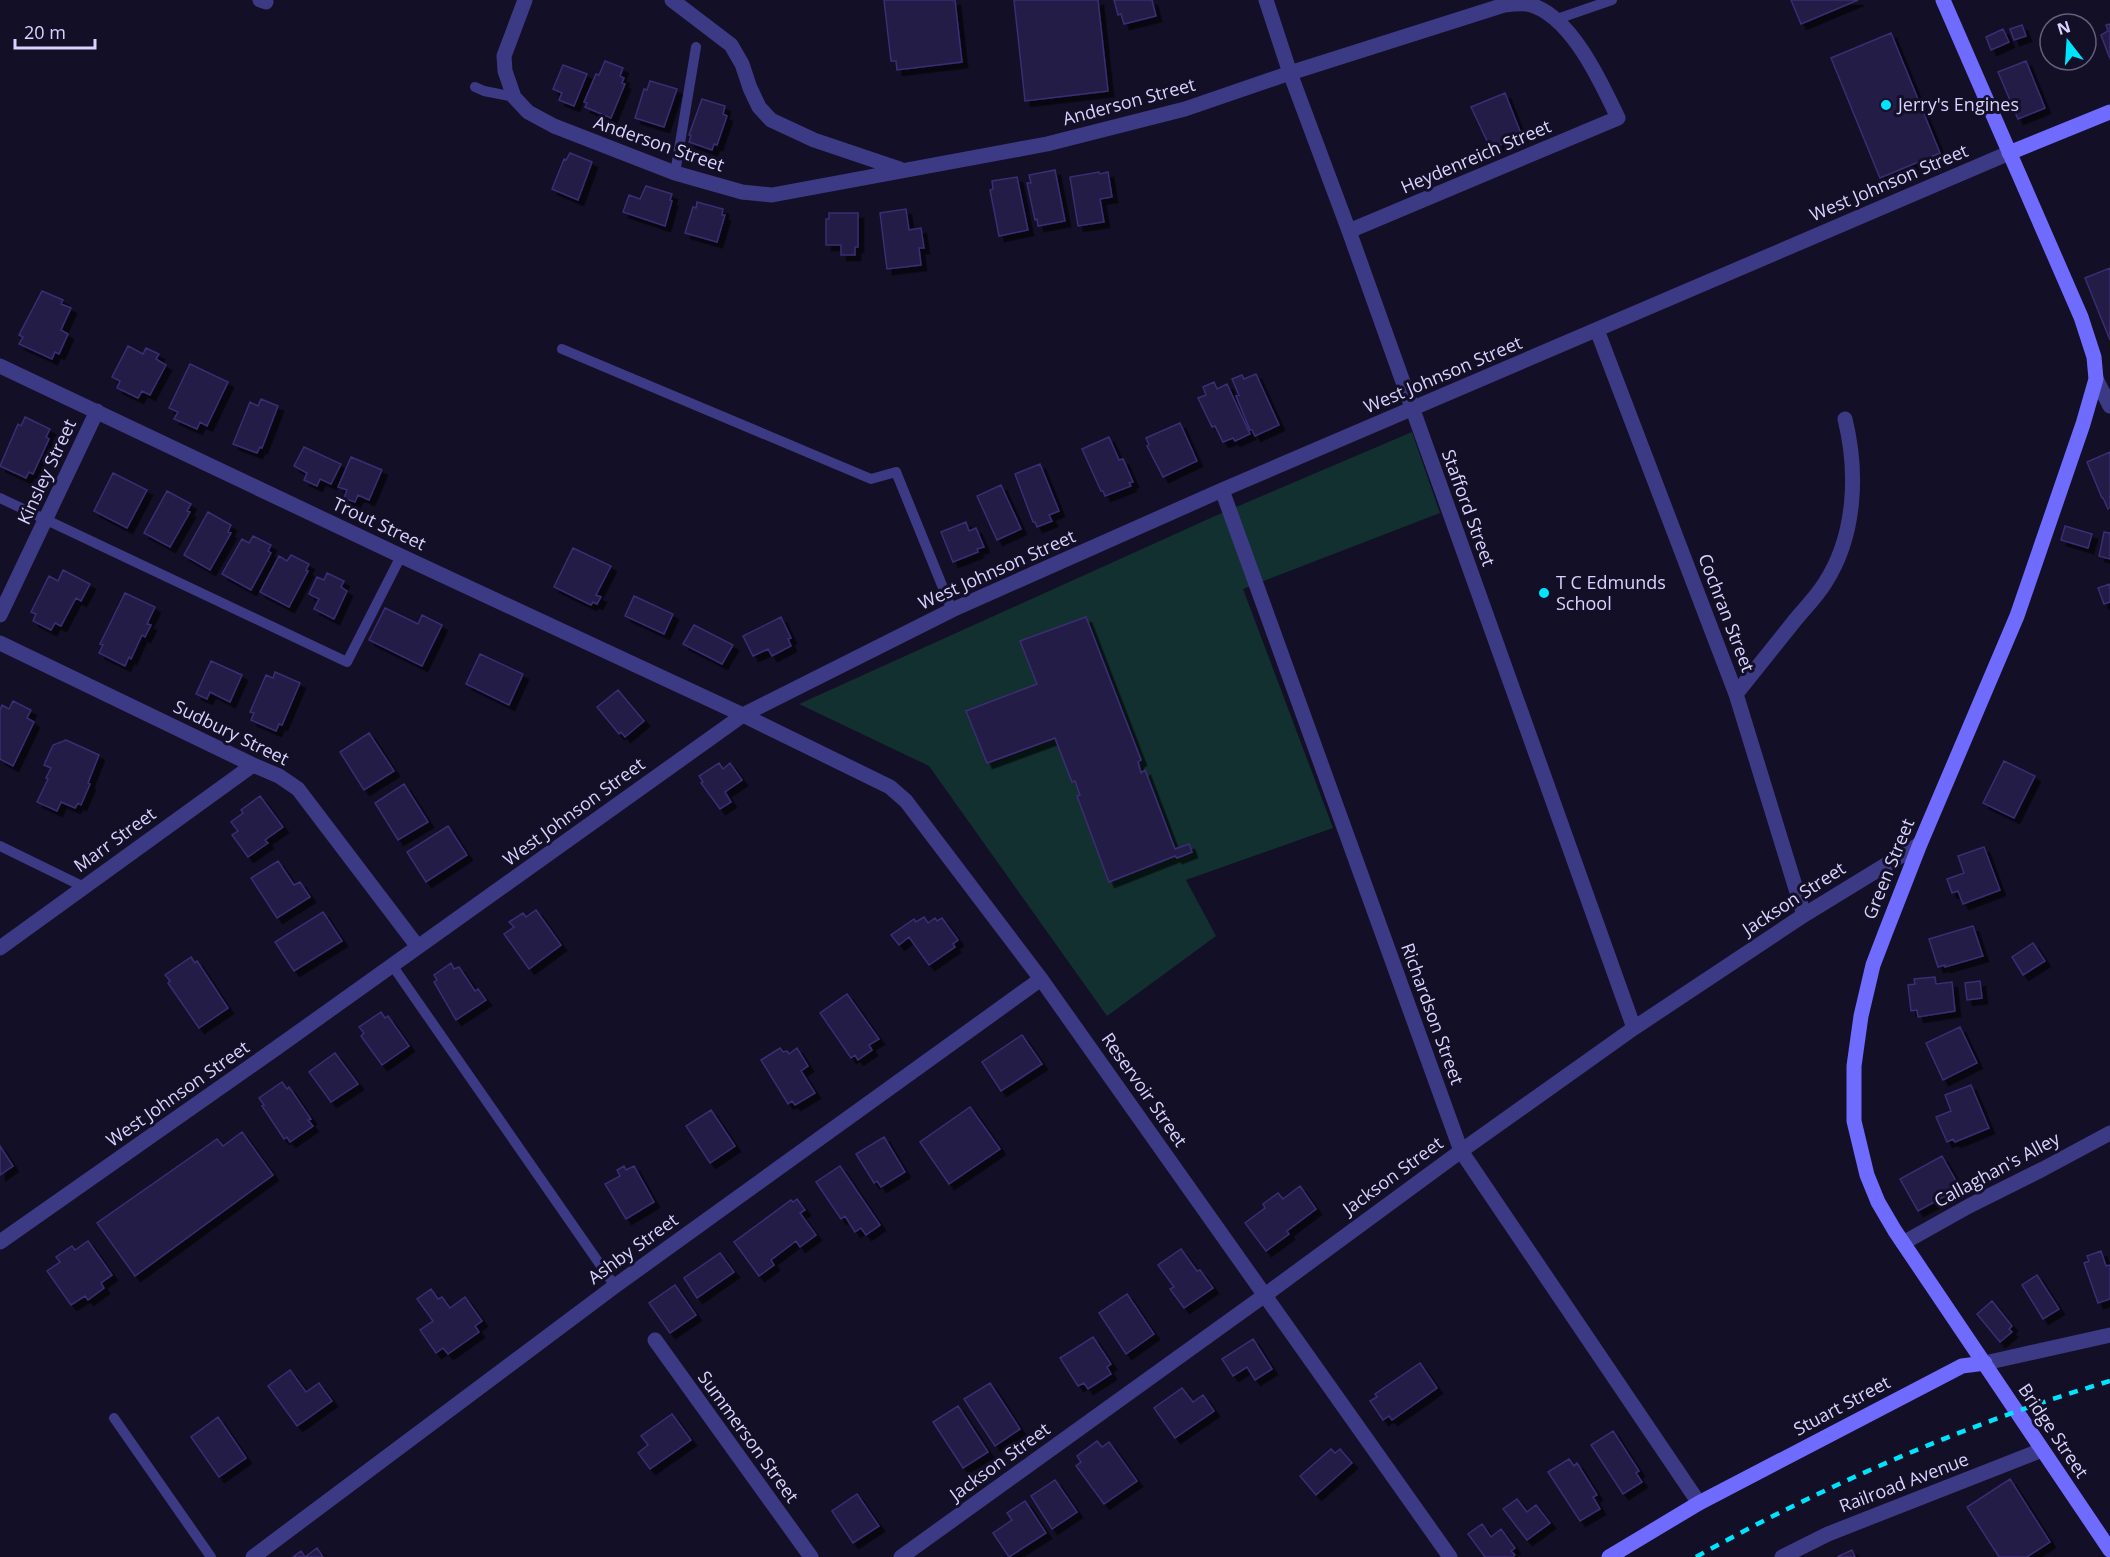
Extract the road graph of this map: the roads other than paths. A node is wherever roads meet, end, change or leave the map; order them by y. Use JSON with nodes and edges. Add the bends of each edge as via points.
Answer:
{"nodes":[{"id":1,"x":525,"y":0,"type":"edge"},
{"id":2,"x":672,"y":0,"type":"edge"},
{"id":3,"x":1266,"y":0,"type":"edge"},
{"id":4,"x":1612,"y":0,"type":"edge"},
{"id":5,"x":1943,"y":0,"type":"edge"},
{"id":6,"x":1557,"y":19,"type":"junction"},
{"id":7,"x":696,"y":47,"type":"dead end"},
{"id":8,"x":1290,"y":73,"type":"junction"},
{"id":9,"x":475,"y":87,"type":"dead end"},
{"id":10,"x":514,"y":97,"type":"junction"},
{"id":11,"x":2110,"y":112,"type":"edge"},
{"id":12,"x":2009,"y":153,"type":"junction"},
{"id":13,"x":903,"y":170,"type":"junction"},
{"id":14,"x":675,"y":173,"type":"junction"},
{"id":15,"x":1349,"y":231,"type":"junction"},
{"id":16,"x":1597,"y":330,"type":"junction"},
{"id":17,"x":562,"y":350,"type":"dead end"},
{"id":18,"x":0,"y":366,"type":"edge"},
{"id":19,"x":2096,"y":379,"type":"junction"},
{"id":20,"x":2110,"y":406,"type":"edge"},
{"id":21,"x":1412,"y":410,"type":"junction"},
{"id":22,"x":97,"y":411,"type":"junction"},
{"id":23,"x":1845,"y":418,"type":"dead end"},
{"id":24,"x":1222,"y":490,"type":"junction"},
{"id":25,"x":0,"y":498,"type":"edge"},
{"id":26,"x":46,"y":520,"type":"junction"},
{"id":27,"x":401,"y":556,"type":"junction"},
{"id":28,"x":952,"y":610,"type":"junction"},
{"id":29,"x":0,"y":615,"type":"edge"},
{"id":30,"x":0,"y":643,"type":"edge"},
{"id":31,"x":1736,"y":694,"type":"junction"},
{"id":32,"x":743,"y":715,"type":"junction"},
{"id":33,"x":253,"y":765,"type":"junction"},
{"id":34,"x":1920,"y":844,"type":"junction"},
{"id":35,"x":0,"y":846,"type":"edge"},
{"id":36,"x":84,"y":887,"type":"junction"},
{"id":37,"x":1804,"y":915,"type":"junction"},
{"id":38,"x":418,"y":947,"type":"junction"},
{"id":39,"x":0,"y":948,"type":"edge"},
{"id":40,"x":392,"y":965,"type":"junction"},
{"id":41,"x":1041,"y":979,"type":"junction"},
{"id":42,"x":1634,"y":1028,"type":"junction"},
{"id":43,"x":2110,"y":1133,"type":"edge"},
{"id":44,"x":1461,"y":1151,"type":"junction"},
{"id":45,"x":0,"y":1242,"type":"edge"},
{"id":46,"x":1903,"y":1243,"type":"junction"},
{"id":47,"x":615,"y":1287,"type":"junction"},
{"id":48,"x":1265,"y":1295,"type":"junction"},
{"id":49,"x":2110,"y":1335,"type":"edge"},
{"id":50,"x":655,"y":1340,"type":"dead end"},
{"id":51,"x":1985,"y":1363,"type":"junction"},
{"id":52,"x":114,"y":1418,"type":"dead end"},
{"id":53,"x":2042,"y":1450,"type":"junction"},
{"id":54,"x":1700,"y":1503,"type":"junction"},
{"id":55,"x":2110,"y":1550,"type":"edge"},
{"id":56,"x":211,"y":1557,"type":"edge"},
{"id":57,"x":253,"y":1557,"type":"edge"},
{"id":58,"x":811,"y":1557,"type":"edge"},
{"id":59,"x":901,"y":1557,"type":"edge"},
{"id":60,"x":1450,"y":1557,"type":"edge"},
{"id":61,"x":1609,"y":1557,"type":"edge"},
{"id":62,"x":1782,"y":1557,"type":"edge"}],
"edges":[{"from":1,"to":10,"type":"street","via":[[504,56]]},
{"from":2,"to":13,"type":"street","name":"Anderson Street","via":[[731,45],[759,106],[771,120],[814,140]]},
{"from":3,"to":8,"type":"street","name":"Stafford Street"},
{"from":4,"to":6,"type":"lane"},
{"from":5,"to":12,"type":"street"},
{"from":6,"to":8,"type":"street","name":"Anderson Street","via":[[1527,4],[1504,5]]},
{"from":6,"to":15,"type":"street","name":"Heydenreich Street","via":[[1588,59],[1618,118]]},
{"from":7,"to":14,"type":"lane"},
{"from":8,"to":13,"type":"street","name":"Anderson Street","via":[[1185,109],[1047,144]]},
{"from":8,"to":15,"type":"street","name":"Stafford Street"},
{"from":9,"to":10,"type":"lane"},
{"from":10,"to":14,"type":"street","name":"Anderson Street","via":[[528,112],[554,126]]},
{"from":11,"to":12,"type":"street","name":"West Johnson Street"},
{"from":12,"to":16,"type":"street","name":"West Johnson Street"},
{"from":12,"to":19,"type":"street","via":[[2085,329]]},
{"from":13,"to":14,"type":"street","name":"Anderson Street","via":[[772,195],[742,192]]},
{"from":15,"to":21,"type":"street","name":"Stafford Street"},
{"from":16,"to":21,"type":"street","name":"West Johnson Street"},
{"from":16,"to":31,"type":"street","name":"Cochran Street"},
{"from":17,"to":28,"type":"lane","via":[[871,479],[896,472]]},
{"from":18,"to":22,"type":"street","name":"Trout Street"},
{"from":19,"to":20,"type":"street"},
{"from":19,"to":34,"type":"street","name":"Green Street","via":[[2024,596]]},
{"from":21,"to":24,"type":"street","name":"West Johnson Street"},
{"from":21,"to":42,"type":"street","name":"Stafford Street"},
{"from":22,"to":26,"type":"street","name":"Kinsley Street"},
{"from":22,"to":27,"type":"street","name":"Trout Street"},
{"from":23,"to":31,"type":"street","via":[[1853,492],[1838,556],[1825,583]]},
{"from":24,"to":28,"type":"street","name":"West Johnson Street"},
{"from":24,"to":44,"type":"street","name":"Richardson Street"},
{"from":25,"to":26,"type":"lane"},
{"from":26,"to":27,"type":"lane","via":[[347,663]]},
{"from":26,"to":29,"type":"street","name":"Kinsley Street"},
{"from":27,"to":32,"type":"street","name":"Trout Street"},
{"from":28,"to":32,"type":"street","name":"West Johnson Street"},
{"from":30,"to":33,"type":"street","name":"Sudbury Street"},
{"from":31,"to":37,"type":"street","name":"Cochran Street"},
{"from":32,"to":38,"type":"street","name":"West Johnson Street"},
{"from":32,"to":41,"type":"street","name":"Reservoir Street","via":[[891,787],[906,801]]},
{"from":33,"to":36,"type":"street","name":"Marr Street"},
{"from":33,"to":38,"type":"street","name":"Sudbury Street","via":[[298,789]]},
{"from":34,"to":37,"type":"street","name":"Jackson Street"},
{"from":34,"to":46,"type":"street","name":"Green Street","via":[[1873,965],[1861,1016],[1853,1081],[1854,1121],[1865,1168],[1878,1202]]},
{"from":35,"to":36,"type":"lane"},
{"from":36,"to":39,"type":"street","name":"Marr Street"},
{"from":37,"to":42,"type":"street","name":"Jackson Street"},
{"from":38,"to":40,"type":"street","name":"West Johnson Street"},
{"from":40,"to":45,"type":"street","name":"West Johnson Street"},
{"from":40,"to":47,"type":"lane"},
{"from":41,"to":47,"type":"street","name":"Ashby Street"},
{"from":41,"to":48,"type":"street","name":"Reservoir Street"},
{"from":42,"to":44,"type":"street","name":"Jackson Street"},
{"from":43,"to":46,"type":"street","name":"Callaghan's Alley"},
{"from":44,"to":48,"type":"street","name":"Jackson Street"},
{"from":44,"to":54,"type":"street","name":"Richardson Street"},
{"from":46,"to":51,"type":"street","name":"Green Street"},
{"from":47,"to":57,"type":"street","name":"Ashby Street"},
{"from":48,"to":59,"type":"street","name":"Jackson Street"},
{"from":48,"to":60,"type":"street","name":"Reservoir Street"},
{"from":49,"to":51,"type":"street","name":"Stuart Street"},
{"from":50,"to":58,"type":"street","name":"Summerson Street"},
{"from":51,"to":53,"type":"street","name":"Bridge Street"},
{"from":51,"to":54,"type":"street","name":"Stuart Street","via":[[1962,1366]]},
{"from":52,"to":56,"type":"lane"},
{"from":53,"to":55,"type":"street","name":"Bridge Street"},
{"from":53,"to":62,"type":"street","name":"Railroad Avenue","via":[[1828,1534]]},
{"from":54,"to":61,"type":"street","name":"Stuart Street"}]}
